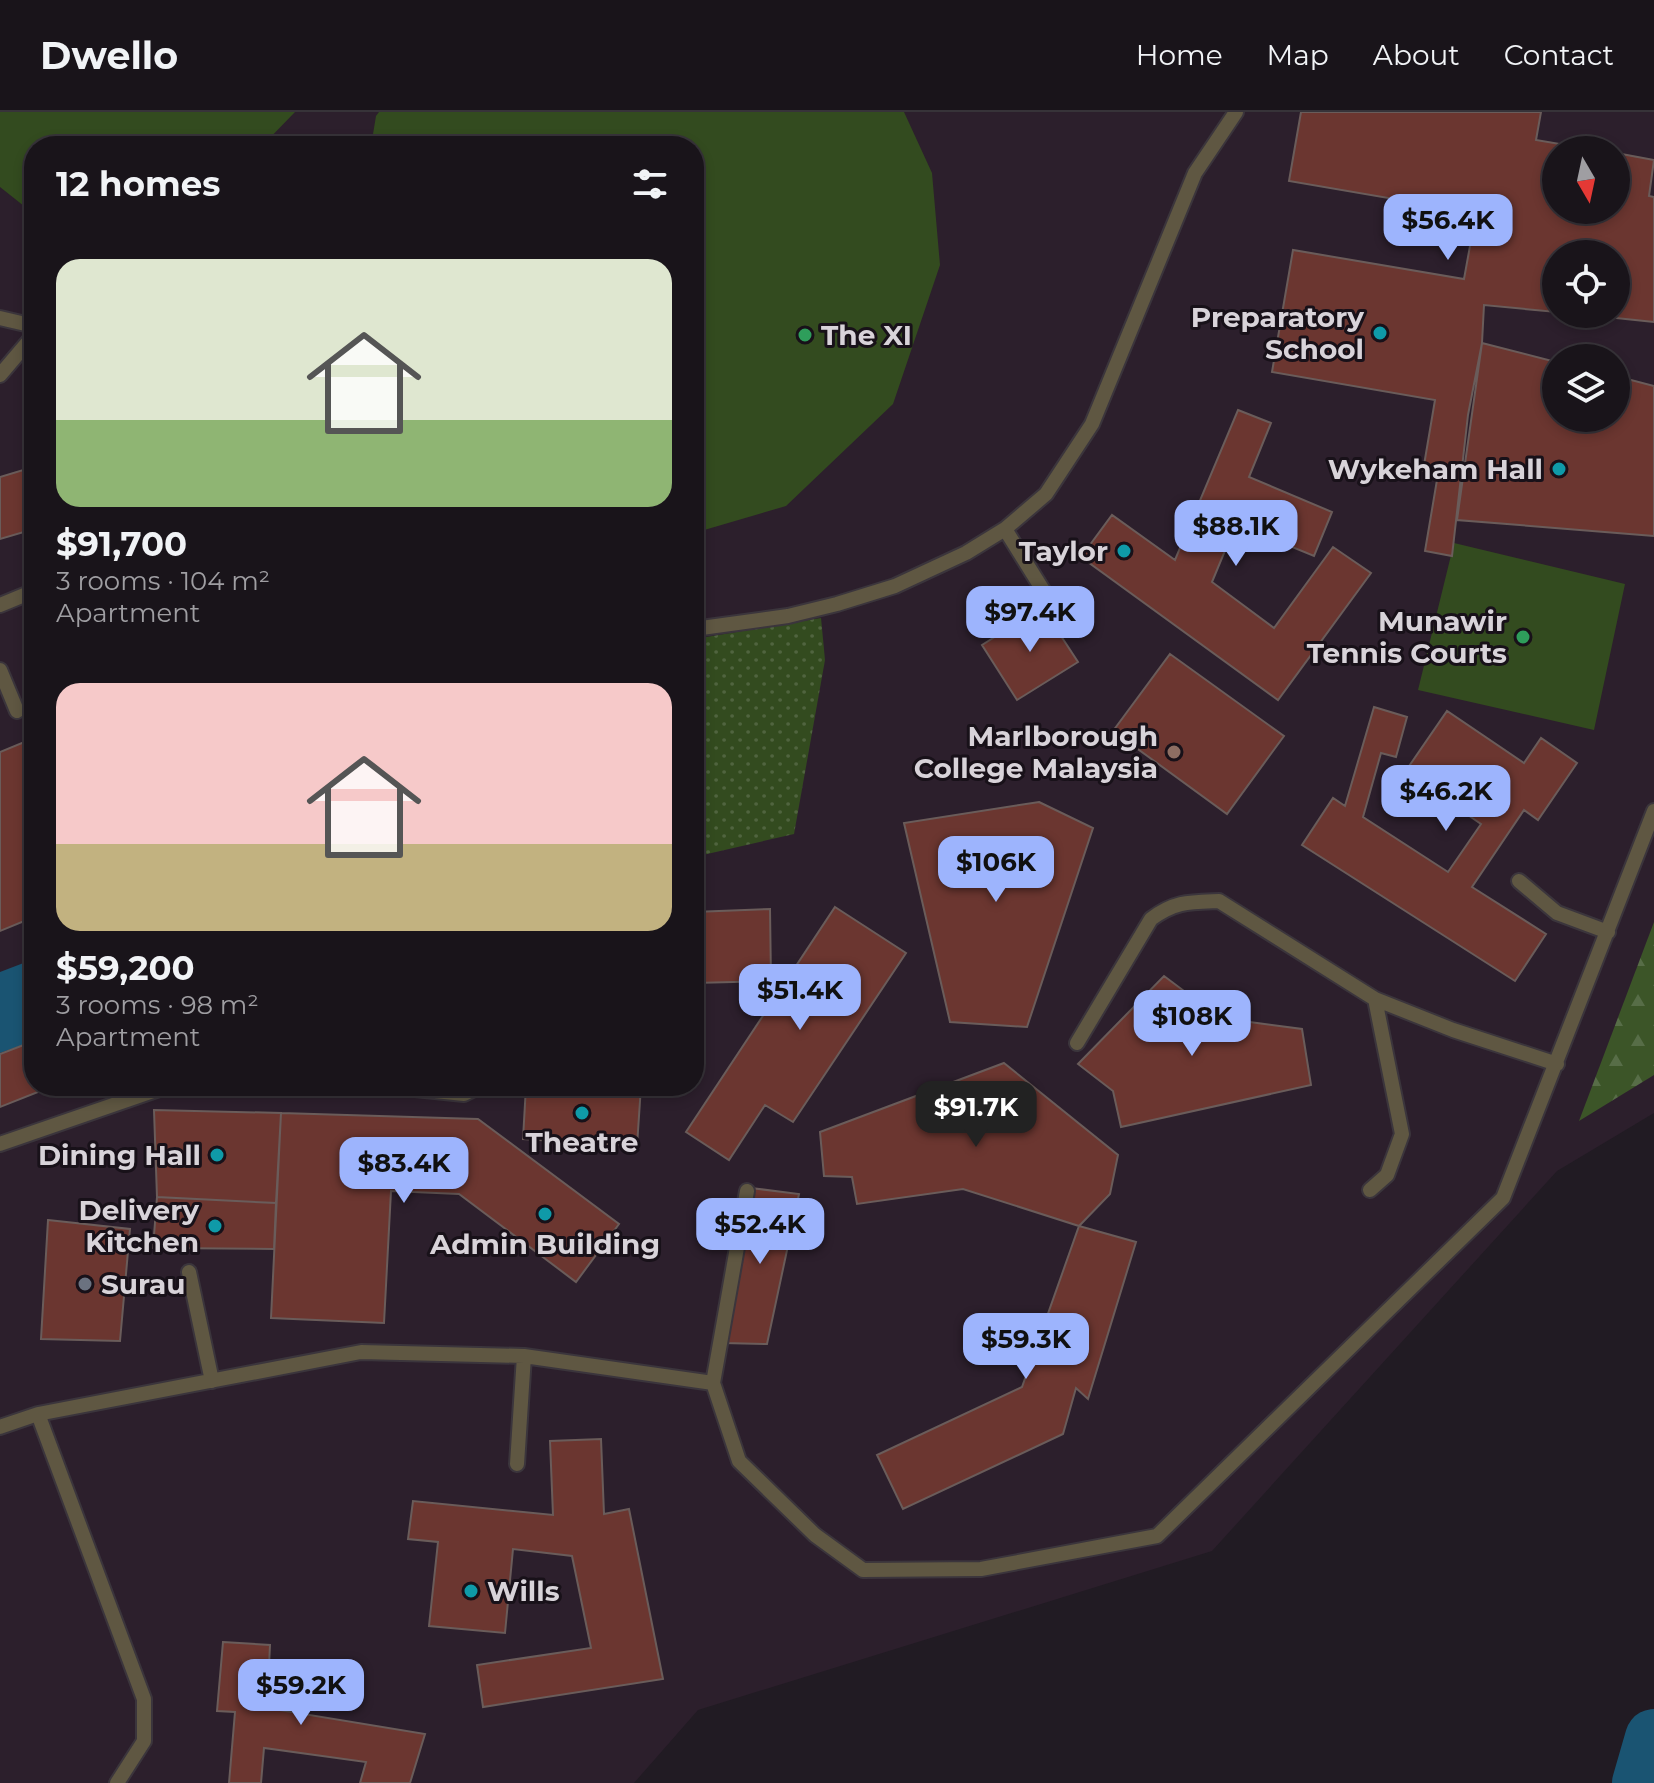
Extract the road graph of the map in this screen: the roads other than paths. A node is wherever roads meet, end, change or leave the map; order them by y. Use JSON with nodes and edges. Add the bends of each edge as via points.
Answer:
{"nodes":[{"id":1,"x":1236,"y":112,"type":"edge"},
{"id":2,"x":0,"y":318,"type":"edge"},
{"id":3,"x":24,"y":324,"type":"edge"},
{"id":4,"x":24,"y":347,"type":"edge"},
{"id":5,"x":0,"y":375,"type":"edge"},
{"id":6,"x":1005,"y":529,"type":"junction"},
{"id":7,"x":24,"y":595,"type":"edge"},
{"id":8,"x":1046,"y":595,"type":"dead end"},
{"id":9,"x":0,"y":605,"type":"edge"},
{"id":10,"x":704,"y":628,"type":"edge"},
{"id":11,"x":0,"y":670,"type":"edge"},
{"id":12,"x":17,"y":711,"type":"dead end"},
{"id":13,"x":1654,"y":811,"type":"edge"},
{"id":14,"x":1519,"y":881,"type":"dead end"},
{"id":15,"x":1608,"y":932,"type":"junction"},
{"id":16,"x":1375,"y":999,"type":"junction"},
{"id":17,"x":1077,"y":1043,"type":"dead end"},
{"id":18,"x":1557,"y":1064,"type":"junction"},
{"id":19,"x":139,"y":1096,"type":"edge"},
{"id":20,"x":0,"y":1144,"type":"edge"},
{"id":21,"x":1370,"y":1190,"type":"dead end"},
{"id":22,"x":747,"y":1191,"type":"dead end"},
{"id":23,"x":189,"y":1272,"type":"dead end"},
{"id":24,"x":524,"y":1356,"type":"junction"},
{"id":25,"x":212,"y":1381,"type":"junction"},
{"id":26,"x":713,"y":1383,"type":"junction"},
{"id":27,"x":38,"y":1414,"type":"junction"},
{"id":28,"x":0,"y":1427,"type":"edge"},
{"id":29,"x":517,"y":1464,"type":"dead end"},
{"id":30,"x":117,"y":1783,"type":"edge"}],
"edges":[{"from":1,"to":6,"type":"lane","via":[[1195,173],[1092,424],[1046,494]]},
{"from":2,"to":3,"type":"lane"},
{"from":4,"to":5,"type":"lane"},
{"from":6,"to":8,"type":"lane"},
{"from":6,"to":10,"type":"lane","via":[[895,586],[788,616]]},
{"from":7,"to":9,"type":"lane"},
{"from":11,"to":12,"type":"lane"},
{"from":13,"to":15,"type":"lane"},
{"from":14,"to":15,"type":"lane","via":[[1557,913]]},
{"from":15,"to":18,"type":"lane"},
{"from":16,"to":17,"type":"lane","via":[[1219,901],[1192,902],[1167,907],[1151,919]]},
{"from":16,"to":18,"type":"lane"},
{"from":16,"to":21,"type":"lane","via":[[1402,1134],[1387,1175]]},
{"from":18,"to":26,"type":"lane","via":[[1503,1198],[1157,1536],[981,1569],[863,1570],[815,1535],[739,1461]]},
{"from":19,"to":20,"type":"lane"},
{"from":22,"to":26,"type":"lane"},
{"from":23,"to":25,"type":"lane"},
{"from":24,"to":25,"type":"lane","via":[[361,1352]]},
{"from":24,"to":26,"type":"lane"},
{"from":24,"to":29,"type":"lane"},
{"from":25,"to":27,"type":"lane"},
{"from":27,"to":28,"type":"lane"},
{"from":27,"to":30,"type":"lane","via":[[144,1699],[144,1741]]}]}
